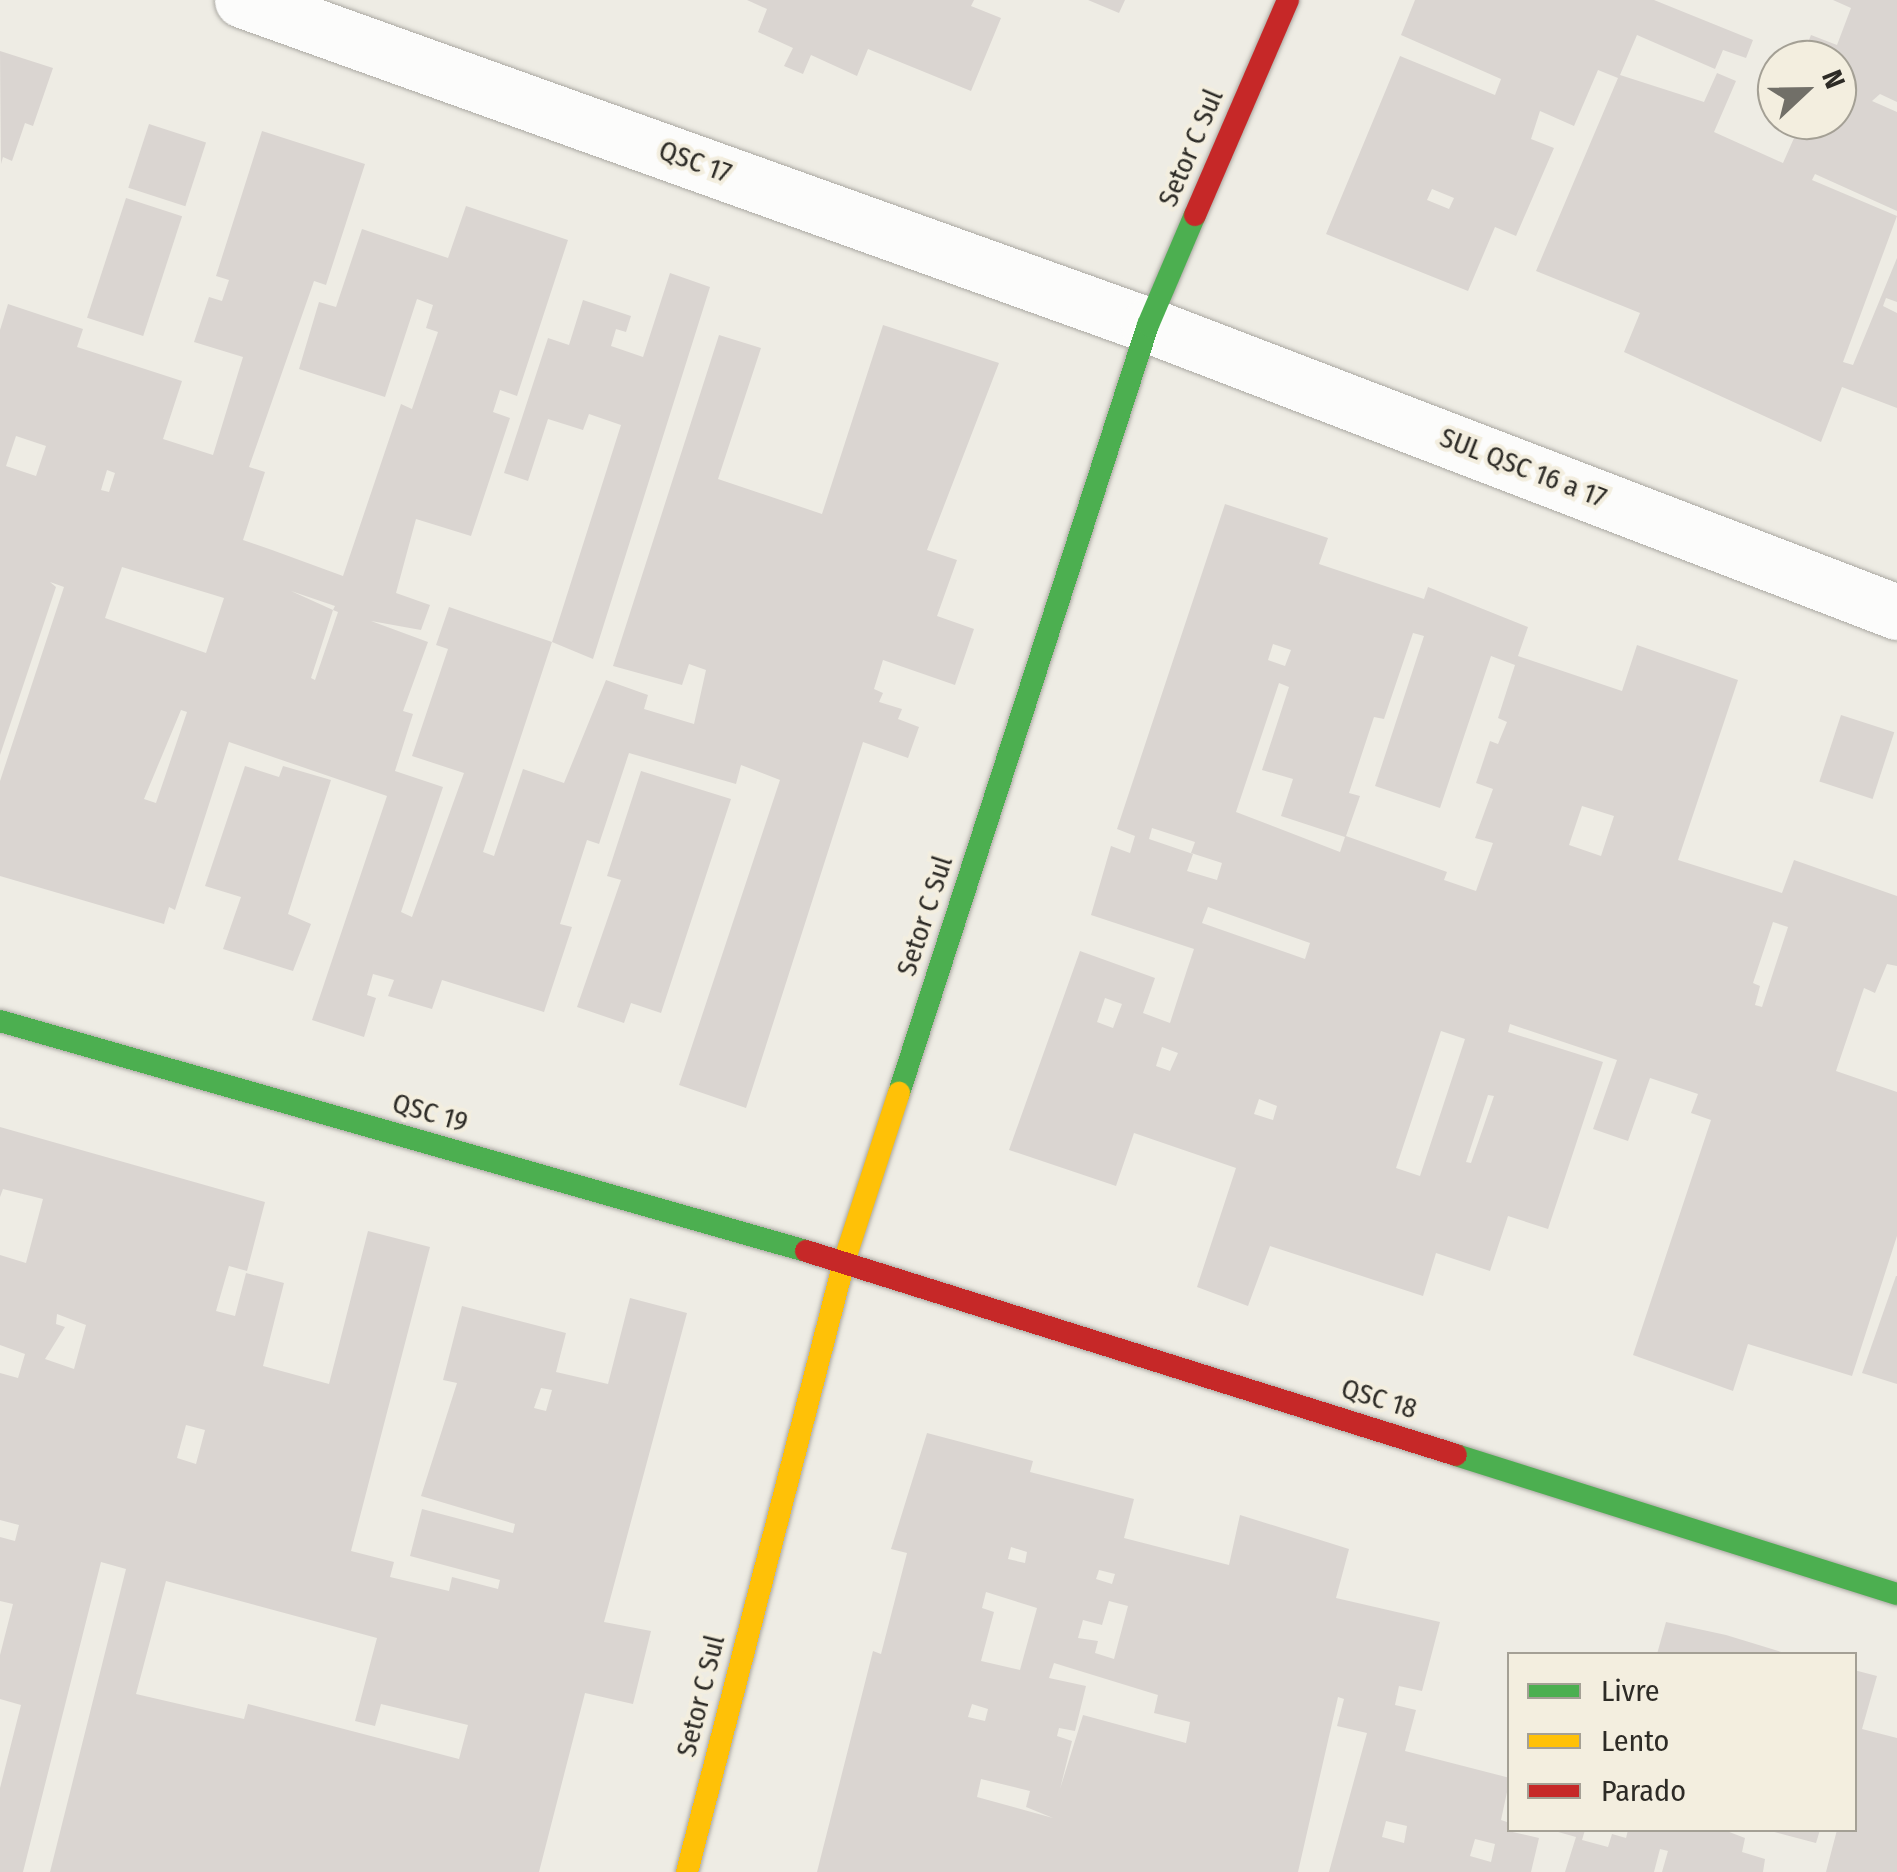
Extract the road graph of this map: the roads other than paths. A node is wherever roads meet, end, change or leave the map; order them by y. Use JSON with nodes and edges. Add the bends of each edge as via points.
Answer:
{"nodes":[{"id":1,"x":242,"y":0,"type":"edge"},
{"id":2,"x":1288,"y":0,"type":"edge"},
{"id":3,"x":1148,"y":324,"type":"junction"},
{"id":4,"x":1897,"y":612,"type":"edge"},
{"id":5,"x":0,"y":1021,"type":"edge"},
{"id":6,"x":844,"y":1262,"type":"junction"},
{"id":7,"x":1897,"y":1594,"type":"edge"},
{"id":8,"x":687,"y":1872,"type":"edge"}],
"edges":[{"from":1,"to":3,"type":"street","name":"QSC 17"},
{"from":2,"to":3,"type":"street","name":"Setor C Sul"},
{"from":3,"to":4,"type":"street","name":"SUL QSC 16 a 17"},
{"from":3,"to":6,"type":"street","name":"Setor C Sul"},
{"from":5,"to":6,"type":"street","name":"QSC 19"},
{"from":6,"to":7,"type":"street","name":"QSC 18"},
{"from":6,"to":8,"type":"street","name":"Setor C Sul"}]}
